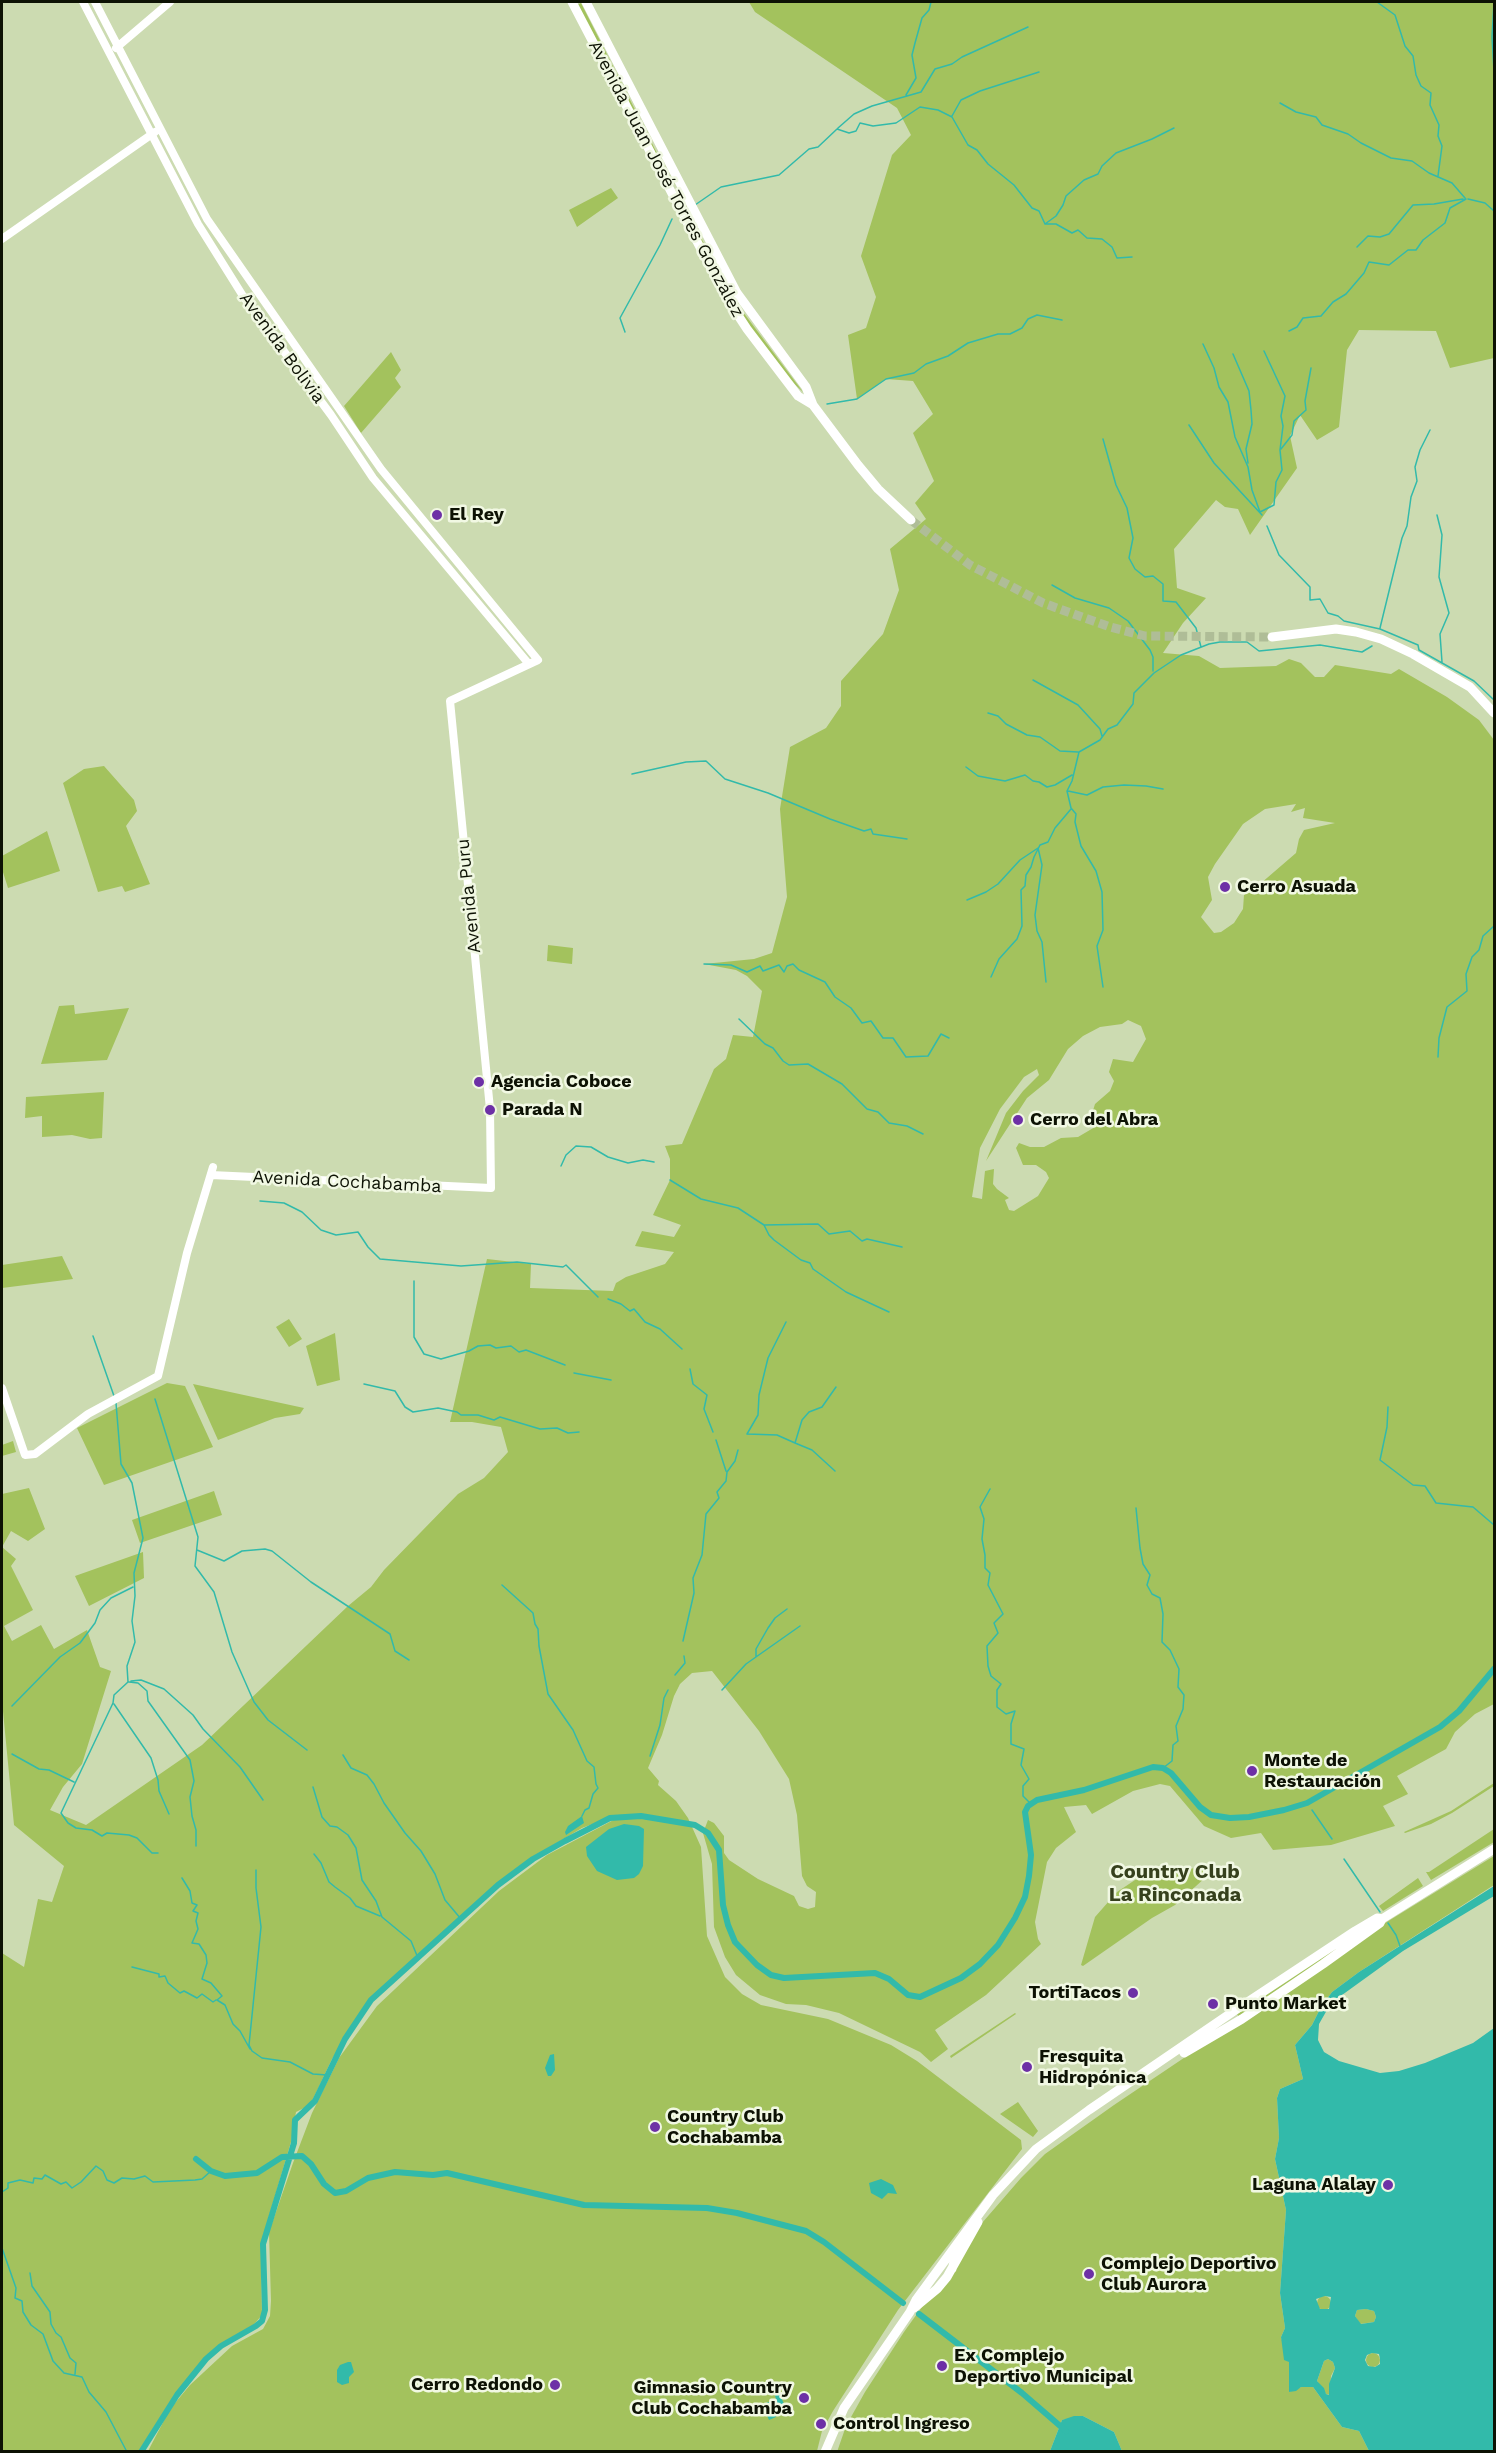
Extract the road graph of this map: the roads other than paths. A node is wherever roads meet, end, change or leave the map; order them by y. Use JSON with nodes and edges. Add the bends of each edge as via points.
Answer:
{"nodes":[{"id":1,"x":83,"y":2,"type":"edge"},
{"id":2,"x":95,"y":2,"type":"edge"},
{"id":3,"x":170,"y":2,"type":"edge"},
{"id":4,"x":572,"y":2,"type":"edge"},
{"id":5,"x":586,"y":2,"type":"edge"},
{"id":6,"x":119,"y":46,"type":"junction"},
{"id":7,"x":110,"y":53,"type":"junction"},
{"id":8,"x":161,"y":128,"type":"junction"},
{"id":9,"x":152,"y":134,"type":"junction"},
{"id":10,"x":687,"y":197,"type":"junction"},
{"id":11,"x":676,"y":203,"type":"junction"},
{"id":12,"x":2,"y":239,"type":"edge"},
{"id":13,"x":813,"y":405,"type":"junction"},
{"id":14,"x":912,"y":520,"type":"tunnel mouth"},
{"id":15,"x":1272,"y":637,"type":"tunnel mouth"},
{"id":16,"x":538,"y":660,"type":"joint"},
{"id":17,"x":528,"y":663,"type":"junction"},
{"id":18,"x":1494,"y":713,"type":"edge"},
{"id":19,"x":491,"y":1188,"type":"joint"},
{"id":20,"x":2,"y":1388,"type":"edge"},
{"id":21,"x":1494,"y":1848,"type":"edge"},
{"id":22,"x":1382,"y":1919,"type":"junction"},
{"id":23,"x":910,"y":2312,"type":"junction"},
{"id":24,"x":825,"y":2451,"type":"edge"}],
"edges":[{"from":1,"to":7,"type":"street","name":"Avenida Bolivia"},
{"from":2,"to":6,"type":"street","name":"Avenida Bolivia"},
{"from":3,"to":6,"type":"street"},
{"from":4,"to":11,"type":"main road","name":"Avenida Juan José Torres González"},
{"from":5,"to":10,"type":"main road","name":"Avenida Juan José Torres González"},
{"from":6,"to":7,"type":"street"},
{"from":6,"to":8,"type":"street","name":"Avenida Bolivia"},
{"from":7,"to":9,"type":"street","name":"Avenida Bolivia"},
{"from":8,"to":9,"type":"street"},
{"from":8,"to":16,"type":"street","name":"Avenida Bolivia","via":[[207,219],[381,469]]},
{"from":9,"to":12,"type":"street"},
{"from":9,"to":17,"type":"street","name":"Avenida Bolivia","via":[[198,224],[243,296],[373,478]]},
{"from":10,"to":11,"type":"main road"},
{"from":10,"to":13,"type":"main road","name":"Avenida Juan José Torres González","via":[[737,292],[806,387]]},
{"from":11,"to":13,"type":"main road","name":"Avenida Juan José Torres González","via":[[713,275],[747,329],[798,396]]},
{"from":13,"to":14,"type":"main road","name":"Avenida Juan José Torres González","via":[[878,489]]},
{"from":15,"to":18,"type":"main road","via":[[1336,630],[1381,639],[1470,687]]},
{"from":16,"to":17,"type":"street","name":"Avenida Puru"},
{"from":17,"to":19,"type":"street","name":"Avenida Puru","via":[[450,701],[490,1109]]},
{"from":19,"to":20,"type":"street","name":"Avenida Cochabamba","via":[[212,1171],[184,1264],[158,1376],[87,1414],[35,1454],[25,1455]]},
{"from":21,"to":22,"type":"main road"},
{"from":22,"to":23,"type":"main road","via":[[1352,1944],[1055,2142],[1023,2170],[979,2220],[960,2244],[952,2270]]},
{"from":22,"to":23,"type":"main road","via":[[1355,1931],[1046,2141],[993,2195]]},
{"from":23,"to":24,"type":"main road","via":[[849,2400]]}]}
